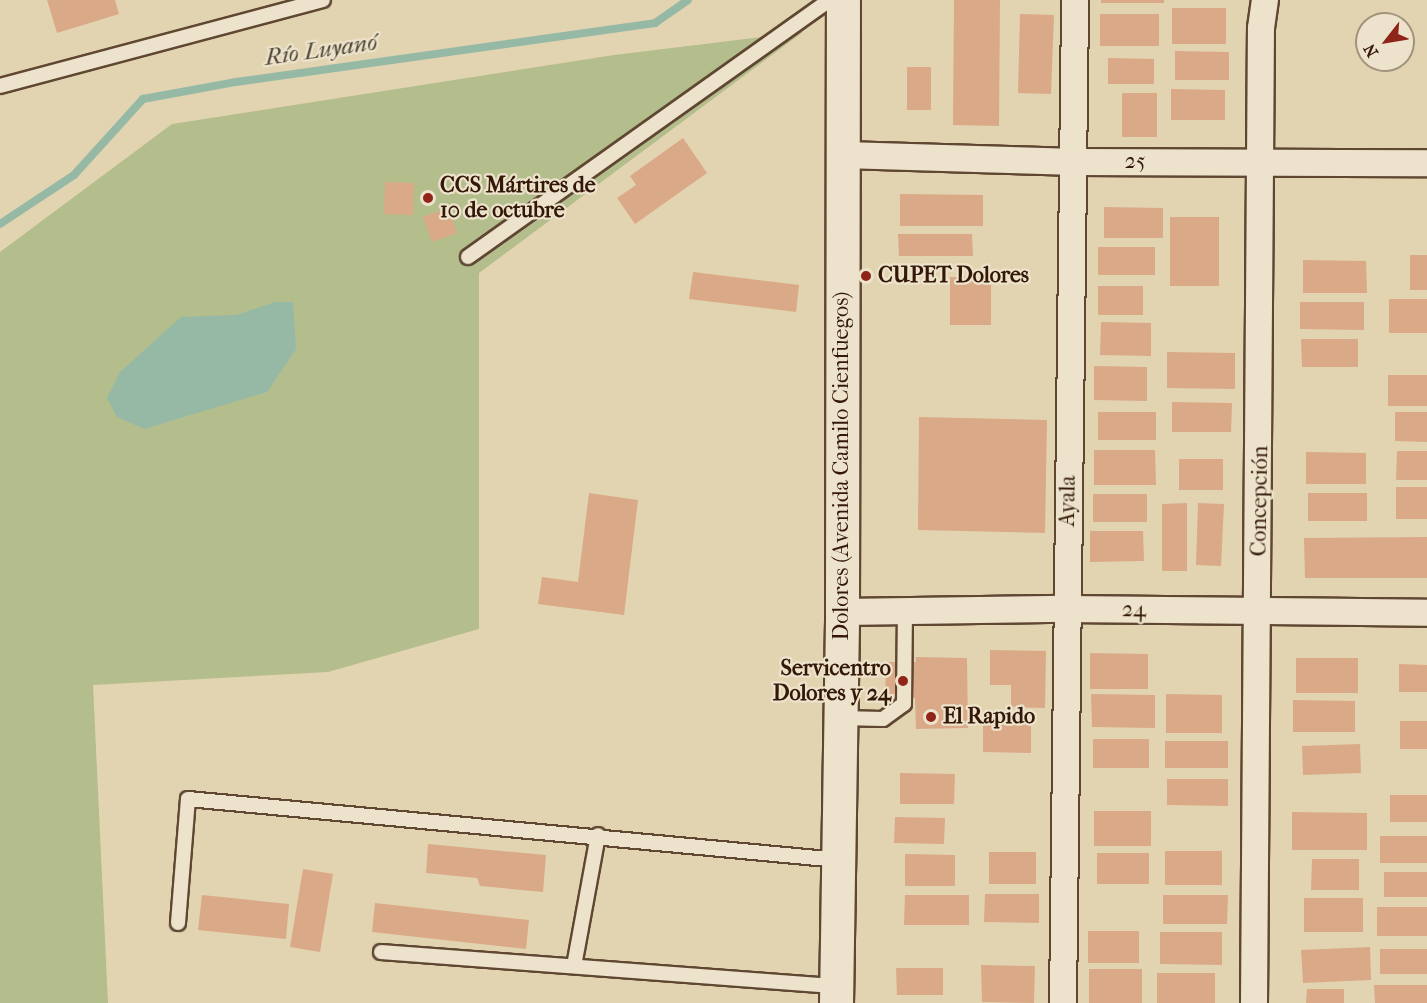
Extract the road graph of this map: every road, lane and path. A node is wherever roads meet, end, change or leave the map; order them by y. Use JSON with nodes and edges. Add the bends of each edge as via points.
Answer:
{"nodes":[{"id":1,"x":323,"y":0,"type":"edge"},
{"id":2,"x":828,"y":0,"type":"edge"},
{"id":3,"x":843,"y":0,"type":"edge"},
{"id":4,"x":1075,"y":0,"type":"edge"},
{"id":5,"x":1265,"y":0,"type":"edge"},
{"id":6,"x":0,"y":86,"type":"edge"},
{"id":7,"x":844,"y":155,"type":"junction"},
{"id":8,"x":1076,"y":162,"type":"junction"},
{"id":9,"x":1263,"y":162,"type":"junction"},
{"id":10,"x":1427,"y":163,"type":"edge"},
{"id":11,"x":468,"y":257,"type":"dead end"},
{"id":12,"x":1066,"y":609,"type":"junction"},
{"id":13,"x":842,"y":612,"type":"junction"},
{"id":14,"x":905,"y":612,"type":"junction"},
{"id":15,"x":1259,"y":612,"type":"junction"},
{"id":16,"x":1427,"y":613,"type":"edge"},
{"id":17,"x":840,"y":718,"type":"junction"},
{"id":18,"x":598,"y":835,"type":"junction"},
{"id":19,"x":838,"y":860,"type":"junction"},
{"id":20,"x":178,"y":923,"type":"dead end"},
{"id":21,"x":381,"y":952,"type":"dead end"},
{"id":22,"x":574,"y":966,"type":"junction"},
{"id":23,"x":836,"y":994,"type":"edge"},
{"id":24,"x":1063,"y":1003,"type":"edge"},
{"id":25,"x":1254,"y":1003,"type":"edge"}],
"edges":[{"from":1,"to":6,"type":"lane"},
{"from":2,"to":11,"type":"lane"},
{"from":3,"to":7,"type":"main road","name":"Dolores (Avenida Camilo Cienfuegos)"},
{"from":4,"to":8,"type":"street","name":"Ayala"},
{"from":5,"to":9,"type":"street","name":"Concepción","via":[[1261,28]]},
{"from":7,"to":8,"type":"street","name":"25"},
{"from":7,"to":13,"type":"main road","name":"Dolores (Avenida Camilo Cienfuegos)"},
{"from":8,"to":9,"type":"street","name":"25"},
{"from":8,"to":12,"type":"street","name":"Ayala"},
{"from":9,"to":10,"type":"street","name":"25"},
{"from":9,"to":15,"type":"street","name":"Concepción"},
{"from":12,"to":14,"type":"street","name":"24"},
{"from":12,"to":15,"type":"street","name":"24"},
{"from":12,"to":24,"type":"street","name":"Ayala"},
{"from":13,"to":14,"type":"street","name":"24"},
{"from":13,"to":17,"type":"main road","name":"Dolores (Avenida Camilo Cienfuegos)"},
{"from":14,"to":17,"type":"lane","via":[[904,704],[884,719]]},
{"from":15,"to":16,"type":"street","name":"24"},
{"from":15,"to":25,"type":"street","name":"Concepción"},
{"from":17,"to":19,"type":"main road","name":"Dolores (Avenida Camilo Cienfuegos)"},
{"from":18,"to":19,"type":"lane"},
{"from":18,"to":20,"type":"lane","via":[[188,799]]},
{"from":18,"to":22,"type":"lane"},
{"from":19,"to":23,"type":"main road","name":"Dolores (Avenida Camilo Cienfuegos)"},
{"from":21,"to":22,"type":"lane"},
{"from":22,"to":23,"type":"lane"}]}
